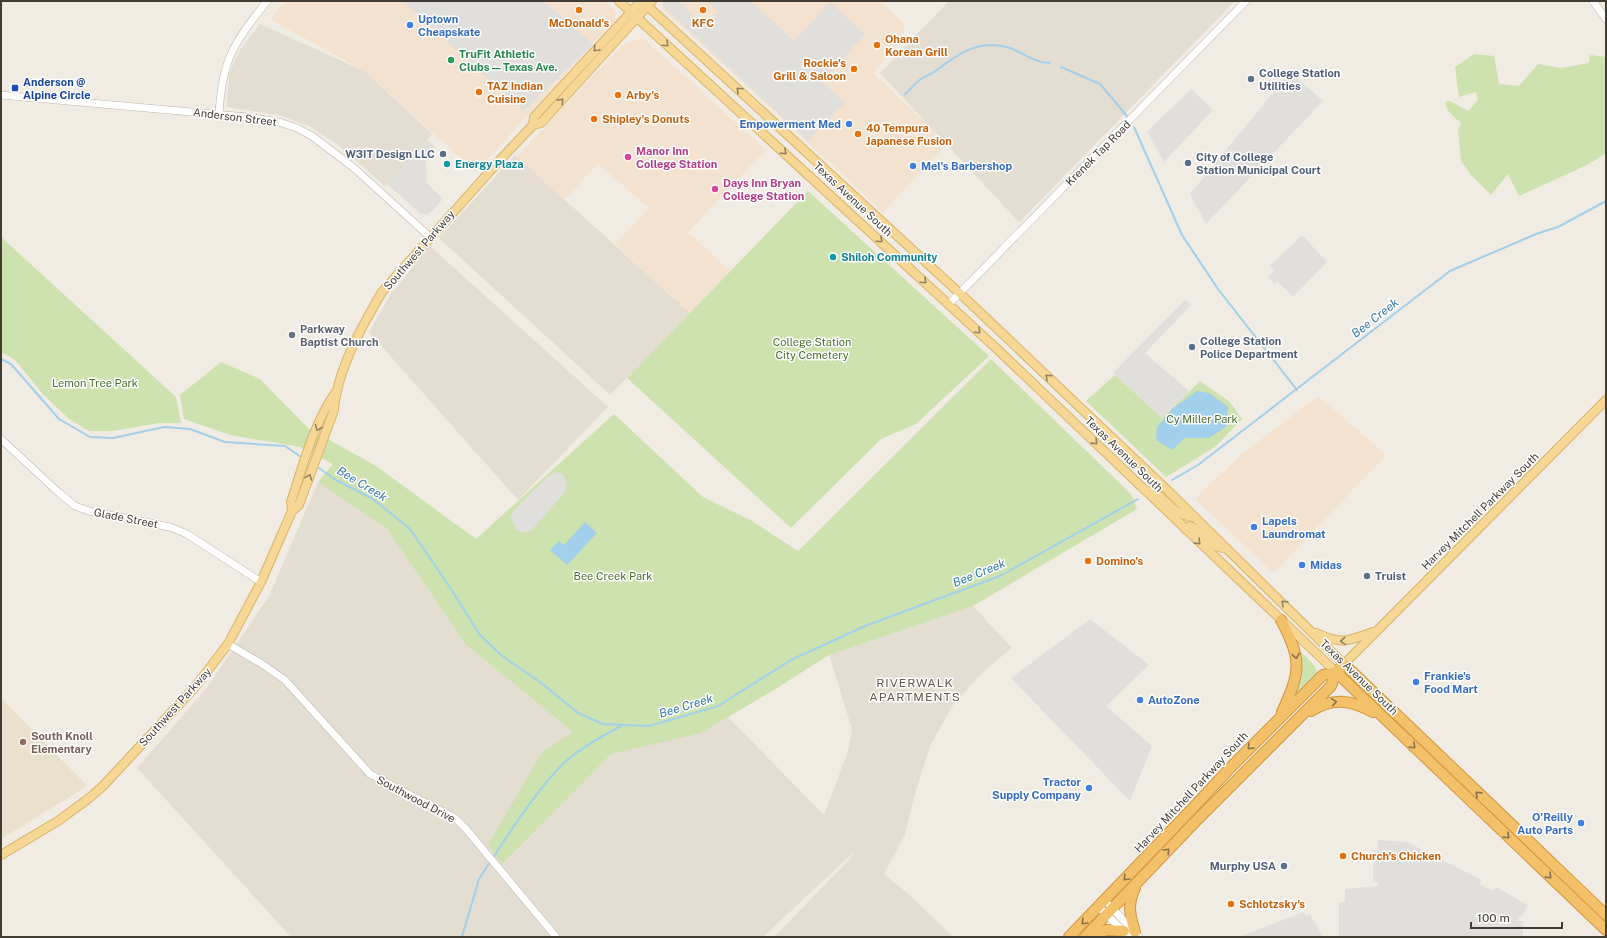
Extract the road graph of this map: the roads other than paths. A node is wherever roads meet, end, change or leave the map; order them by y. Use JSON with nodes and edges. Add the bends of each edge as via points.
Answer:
{"nodes":[{"id":1,"x":267,"y":1,"type":"edge"},
{"id":2,"x":619,"y":1,"type":"edge"},
{"id":3,"x":1246,"y":1,"type":"edge"},
{"id":4,"x":1593,"y":1,"type":"edge"},
{"id":5,"x":646,"y":2,"type":"edge"},
{"id":6,"x":634,"y":15,"type":"junction"},
{"id":7,"x":1606,"y":19,"type":"edge"},
{"id":8,"x":1,"y":95,"type":"edge"},
{"id":9,"x":219,"y":114,"type":"junction"},
{"id":10,"x":766,"y":115,"type":"junction"},
{"id":11,"x":755,"y":126,"type":"junction"},
{"id":12,"x":430,"y":237,"type":"junction"},
{"id":13,"x":960,"y":293,"type":"junction"},
{"id":14,"x":949,"y":304,"type":"junction"},
{"id":15,"x":1606,"y":400,"type":"edge"},
{"id":16,"x":1,"y":439,"type":"edge"},
{"id":17,"x":1144,"y":490,"type":"junction"},
{"id":18,"x":1194,"y":517,"type":"junction"},
{"id":19,"x":1185,"y":529,"type":"junction"},
{"id":20,"x":1228,"y":549,"type":"junction"},
{"id":21,"x":261,"y":582,"type":"junction"},
{"id":22,"x":1281,"y":620,"type":"junction"},
{"id":23,"x":1311,"y":631,"type":"junction"},
{"id":24,"x":1376,"y":632,"type":"junction"},
{"id":25,"x":228,"y":644,"type":"junction"},
{"id":26,"x":1344,"y":664,"type":"junction"},
{"id":27,"x":1336,"y":672,"type":"junction"},
{"id":28,"x":1299,"y":718,"type":"junction"},
{"id":29,"x":1385,"y":719,"type":"junction"},
{"id":30,"x":1278,"y":720,"type":"junction"},
{"id":31,"x":1,"y":855,"type":"edge"},
{"id":32,"x":1140,"y":879,"type":"junction"},
{"id":33,"x":1105,"y":907,"type":"junction"},
{"id":34,"x":1606,"y":915,"type":"edge"},
{"id":35,"x":1606,"y":930,"type":"edge"},
{"id":36,"x":1132,"y":934,"type":"edge"},
{"id":37,"x":556,"y":937,"type":"edge"},
{"id":38,"x":1069,"y":937,"type":"edge"},
{"id":39,"x":1084,"y":937,"type":"edge"},
{"id":40,"x":1090,"y":937,"type":"edge"}],
"edges":[{"from":1,"to":9,"type":"street","via":[[233,47],[222,81]]},
{"from":2,"to":6,"type":"main road","name":"Texas Avenue South"},
{"from":3,"to":13,"type":"street","name":"Krenek Tap Road"},
{"from":4,"to":7,"type":"street"},
{"from":5,"to":6,"type":"main road","name":"Southwest Parkway"},
{"from":10,"to":5,"type":"main road","name":"Texas Avenue South","one_way":true},
{"from":6,"to":11,"type":"main road","name":"Texas Avenue South","one_way":true},
{"from":6,"to":12,"type":"main road","name":"Southwest Parkway","via":[[541,123],[533,125]]},
{"from":8,"to":9,"type":"street","name":"Anderson Street"},
{"from":9,"to":12,"type":"street","name":"Anderson Street","via":[[279,122],[312,136],[354,168]]},
{"from":10,"to":11,"type":"main road"},
{"from":10,"to":13,"type":"main road","name":"Texas Avenue South"},
{"from":11,"to":14,"type":"main road","name":"Texas Avenue South","one_way":true},
{"from":12,"to":21,"type":"main road","name":"Southwest Parkway","via":[[382,292],[356,341],[335,393],[334,410],[302,499],[292,511]]},
{"from":13,"to":14,"type":"street","name":"Krenek Tap Road"},
{"from":18,"to":13,"type":"main road","name":"Texas Avenue South","one_way":true},
{"from":14,"to":17,"type":"main road","name":"Texas Avenue South","one_way":true},
{"from":15,"to":24,"type":"main road","name":"Harvey Mitchell Parkway South"},
{"from":16,"to":21,"type":"street","name":"Glade Street","via":[[75,506],[89,511],[170,526],[187,534]]},
{"from":17,"to":18,"type":"main road","via":[[1156,493],[1180,515]]},
{"from":17,"to":19,"type":"main road","name":"Texas Avenue South"},
{"from":18,"to":20,"type":"main road","name":"Texas Avenue South"},
{"from":19,"to":20,"type":"main road","via":[[1190,526],[1214,546]]},
{"from":19,"to":22,"type":"main road","name":"Texas Avenue South","one_way":true},
{"from":23,"to":20,"type":"main road","name":"Texas Avenue South","one_way":true},
{"from":21,"to":25,"type":"main road","name":"Southwest Parkway"},
{"from":22,"to":27,"type":"main road","name":"Texas Avenue South"},
{"from":22,"to":30,"type":"highway","one_way":true,"via":[[1293,644],[1297,666],[1294,686]]},
{"from":24,"to":23,"type":"main road","one_way":true,"via":[[1342,642]]},
{"from":23,"to":26,"type":"main road","name":"Texas Avenue South"},
{"from":24,"to":26,"type":"main road","name":"Harvey Mitchell Parkway South"},
{"from":25,"to":31,"type":"main road","name":"Southwest Parkway","via":[[195,687],[102,786],[74,810]]},
{"from":25,"to":37,"type":"street","name":"Southwood Drive","via":[[285,680],[370,774],[455,818]]},
{"from":26,"to":27,"type":"highway","name":"Harvey Mitchell Parkway South"},
{"from":34,"to":26,"type":"highway","name":"Texas Avenue South","one_way":true},
{"from":27,"to":28,"type":"highway","name":"Harvey Mitchell Parkway South","via":[[1333,684]]},
{"from":27,"to":29,"type":"highway","name":"Texas Avenue South"},
{"from":27,"to":30,"type":"highway","name":"Harvey Mitchell Parkway South","via":[[1323,674]]},
{"from":28,"to":29,"type":"highway","one_way":true,"via":[[1322,705],[1343,701]]},
{"from":32,"to":28,"type":"highway","name":"Harvey Mitchell Parkway South","one_way":true},
{"from":29,"to":35,"type":"highway","name":"Texas Avenue South","one_way":true},
{"from":30,"to":33,"type":"highway","name":"Harvey Mitchell Parkway South","one_way":true,"via":[[1231,767]]},
{"from":32,"to":33,"type":"highway","name":"Harvey Mitchell Parkway South"},
{"from":32,"to":36,"type":"highway","via":[[1130,900]]},
{"from":33,"to":36,"type":"street"},
{"from":33,"to":36,"type":"street"},
{"from":33,"to":38,"type":"highway","name":"Harvey Mitchell Parkway South","one_way":true},
{"from":33,"to":39,"type":"highway","name":"Harvey Mitchell Parkway South"},
{"from":36,"to":40,"type":"highway","via":[[1106,930]]}]}
